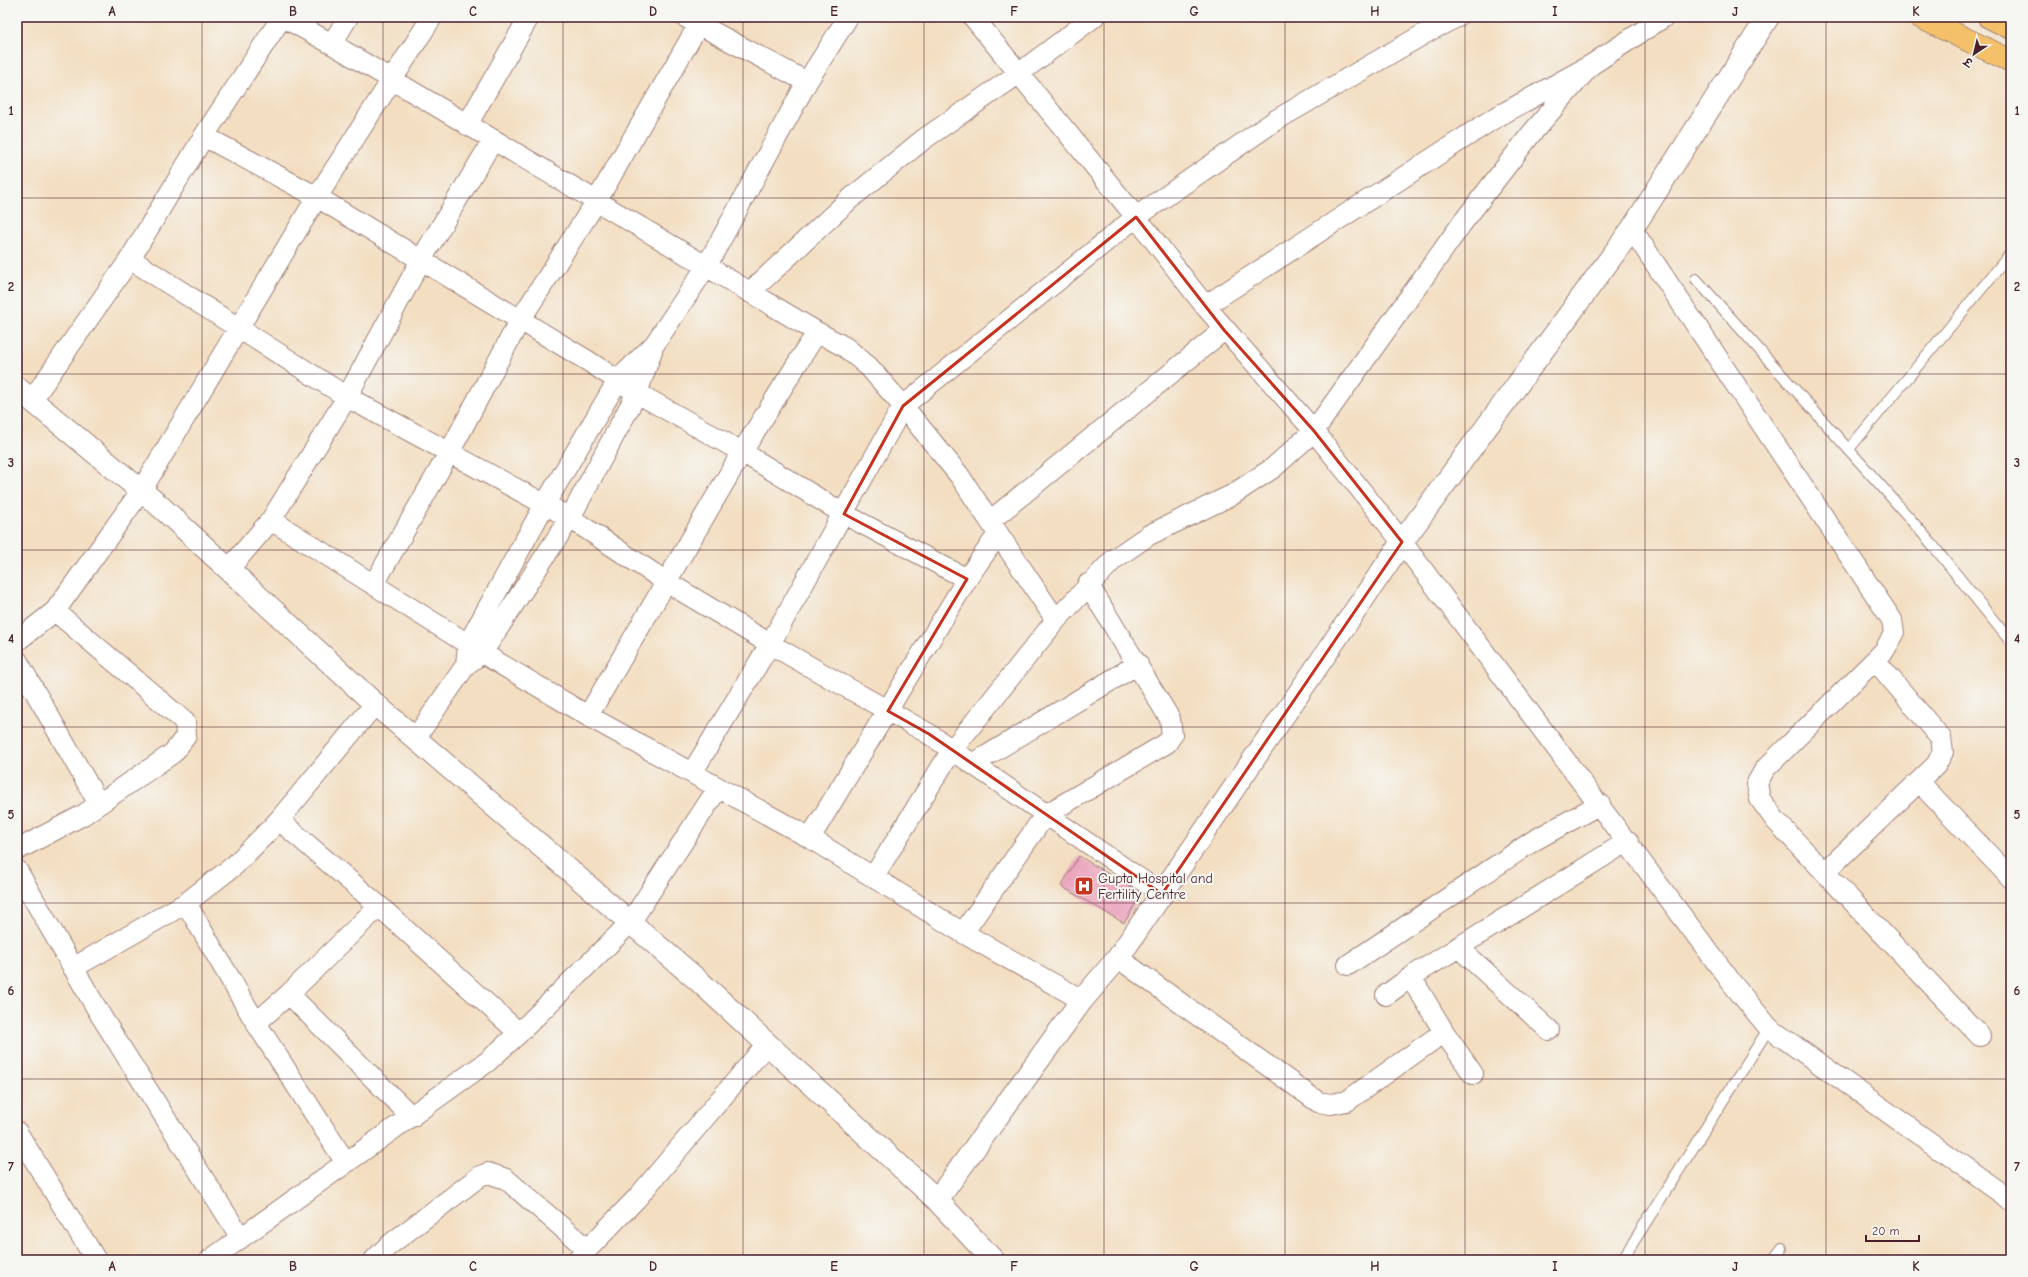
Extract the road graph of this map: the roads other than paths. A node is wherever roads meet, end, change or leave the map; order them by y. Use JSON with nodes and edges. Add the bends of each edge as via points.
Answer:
{"nodes":[{"id":1,"x":282,"y":17,"type":"edge"},
{"id":2,"x":348,"y":17,"type":"edge"},
{"id":3,"x":432,"y":17,"type":"edge"},
{"id":4,"x":529,"y":17,"type":"edge"},
{"id":5,"x":848,"y":17,"type":"edge"},
{"id":6,"x":973,"y":17,"type":"edge"},
{"id":7,"x":1094,"y":17,"type":"edge"},
{"id":8,"x":1457,"y":17,"type":"edge"},
{"id":9,"x":1664,"y":17,"type":"edge"},
{"id":10,"x":1768,"y":17,"type":"edge"},
{"id":11,"x":1920,"y":17,"type":"edge"},
{"id":12,"x":1989,"y":17,"type":"edge"},
{"id":13,"x":692,"y":21,"type":"edge"},
{"id":14,"x":1425,"y":24,"type":"edge"},
{"id":15,"x":2011,"y":27,"type":"edge"},
{"id":16,"x":332,"y":44,"type":"junction"},
{"id":17,"x":2011,"y":60,"type":"edge"},
{"id":18,"x":1591,"y":64,"type":"junction"},
{"id":19,"x":1018,"y":74,"type":"junction"},
{"id":20,"x":392,"y":80,"type":"junction"},
{"id":21,"x":807,"y":82,"type":"junction"},
{"id":22,"x":467,"y":125,"type":"junction"},
{"id":23,"x":204,"y":136,"type":"junction"},
{"id":24,"x":493,"y":140,"type":"junction"},
{"id":25,"x":317,"y":197,"type":"junction"},
{"id":26,"x":596,"y":202,"type":"junction"},
{"id":27,"x":1136,"y":218,"type":"junction"},
{"id":28,"x":1632,"y":229,"type":"junction"},
{"id":29,"x":2011,"y":253,"type":"edge"},
{"id":30,"x":130,"y":259,"type":"junction"},
{"id":31,"x":421,"y":260,"type":"junction"},
{"id":32,"x":706,"y":267,"type":"junction"},
{"id":33,"x":1696,"y":279,"type":"dead end"},
{"id":34,"x":750,"y":292,"type":"junction"},
{"id":35,"x":1205,"y":306,"type":"junction"},
{"id":36,"x":520,"y":320,"type":"junction"},
{"id":37,"x":239,"y":329,"type":"junction"},
{"id":38,"x":1224,"y":330,"type":"junction"},
{"id":39,"x":817,"y":332,"type":"junction"},
{"id":40,"x":654,"y":345,"type":"junction"},
{"id":41,"x":618,"y":380,"type":"junction"},
{"id":42,"x":25,"y":394,"type":"edge"},
{"id":43,"x":637,"y":394,"type":"junction"},
{"id":44,"x":347,"y":397,"type":"junction"},
{"id":45,"x":904,"y":406,"type":"junction"},
{"id":46,"x":1314,"y":431,"type":"junction"},
{"id":47,"x":1849,"y":449,"type":"junction"},
{"id":48,"x":742,"y":452,"type":"junction"},
{"id":49,"x":449,"y":453,"type":"junction"},
{"id":50,"x":141,"y":491,"type":"junction"},
{"id":51,"x":545,"y":504,"type":"junction"},
{"id":52,"x":844,"y":514,"type":"junction"},
{"id":53,"x":570,"y":518,"type":"junction"},
{"id":54,"x":271,"y":520,"type":"junction"},
{"id":55,"x":994,"y":528,"type":"junction"},
{"id":56,"x":1402,"y":542,"type":"junction"},
{"id":57,"x":229,"y":569,"type":"junction"},
{"id":58,"x":967,"y":579,"type":"junction"},
{"id":59,"x":666,"y":582,"type":"junction"},
{"id":60,"x":374,"y":584,"type":"junction"},
{"id":61,"x":1088,"y":584,"type":"junction"},
{"id":62,"x":55,"y":611,"type":"junction"},
{"id":63,"x":1056,"y":620,"type":"junction"},
{"id":64,"x":20,"y":633,"type":"edge"},
{"id":65,"x":2011,"y":642,"type":"edge"},
{"id":66,"x":770,"y":644,"type":"junction"},
{"id":67,"x":475,"y":648,"type":"junction"},
{"id":68,"x":17,"y":660,"type":"edge"},
{"id":69,"x":1875,"y":660,"type":"junction"},
{"id":70,"x":1138,"y":664,"type":"junction"},
{"id":71,"x":376,"y":704,"type":"junction"},
{"id":72,"x":888,"y":711,"type":"junction"},
{"id":73,"x":588,"y":716,"type":"junction"},
{"id":74,"x":415,"y":739,"type":"junction"},
{"id":75,"x":952,"y":750,"type":"junction"},
{"id":76,"x":973,"y":764,"type":"junction"},
{"id":77,"x":692,"y":773,"type":"junction"},
{"id":78,"x":1919,"y":782,"type":"junction"},
{"id":79,"x":718,"y":788,"type":"junction"},
{"id":80,"x":100,"y":804,"type":"junction"},
{"id":81,"x":1600,"y":804,"type":"junction"},
{"id":82,"x":1045,"y":815,"type":"junction"},
{"id":83,"x":279,"y":820,"type":"junction"},
{"id":84,"x":810,"y":838,"type":"junction"},
{"id":85,"x":1628,"y":842,"type":"junction"},
{"id":86,"x":17,"y":850,"type":"edge"},
{"id":87,"x":17,"y":870,"type":"edge"},
{"id":88,"x":1825,"y":872,"type":"junction"},
{"id":89,"x":874,"y":876,"type":"junction"},
{"id":90,"x":2011,"y":878,"type":"edge"},
{"id":91,"x":1162,"y":894,"type":"junction"},
{"id":92,"x":186,"y":903,"type":"junction"},
{"id":93,"x":379,"y":906,"type":"junction"},
{"id":94,"x":630,"y":923,"type":"junction"},
{"id":95,"x":963,"y":933,"type":"junction"},
{"id":96,"x":1458,"y":947,"type":"junction"},
{"id":97,"x":1118,"y":958,"type":"junction"},
{"id":98,"x":1348,"y":965,"type":"dead end"},
{"id":99,"x":73,"y":968,"type":"junction"},
{"id":100,"x":1411,"y":977,"type":"junction"},
{"id":101,"x":289,"y":994,"type":"junction"},
{"id":102,"x":1386,"y":995,"type":"dead end"},
{"id":103,"x":1082,"y":1000,"type":"junction"},
{"id":104,"x":256,"y":1022,"type":"junction"},
{"id":105,"x":1769,"y":1028,"type":"junction"},
{"id":106,"x":1549,"y":1030,"type":"dead end"},
{"id":107,"x":1444,"y":1032,"type":"junction"},
{"id":108,"x":519,"y":1033,"type":"junction"},
{"id":109,"x":1980,"y":1036,"type":"dead end"},
{"id":110,"x":767,"y":1044,"type":"junction"},
{"id":111,"x":1473,"y":1074,"type":"dead end"},
{"id":112,"x":412,"y":1117,"type":"junction"},
{"id":113,"x":17,"y":1132,"type":"edge"},
{"id":114,"x":346,"y":1163,"type":"junction"},
{"id":115,"x":937,"y":1200,"type":"junction"},
{"id":116,"x":2011,"y":1200,"type":"edge"},
{"id":117,"x":241,"y":1238,"type":"junction"},
{"id":118,"x":1782,"y":1248,"type":"dead end"},
{"id":119,"x":582,"y":1254,"type":"edge"},
{"id":120,"x":986,"y":1258,"type":"edge"},
{"id":121,"x":96,"y":1260,"type":"edge"},
{"id":122,"x":210,"y":1260,"type":"edge"},
{"id":123,"x":374,"y":1260,"type":"edge"},
{"id":124,"x":1622,"y":1260,"type":"edge"},
{"id":125,"x":1773,"y":1260,"type":"edge"}],
"edges":[{"from":1,"to":16,"type":"street"},
{"from":1,"to":23,"type":"street"},
{"from":2,"to":16,"type":"street"},
{"from":3,"to":20,"type":"street"},
{"from":4,"to":22,"type":"street"},
{"from":5,"to":21,"type":"street"},
{"from":6,"to":19,"type":"street"},
{"from":7,"to":19,"type":"street"},
{"from":8,"to":14,"type":"street"},
{"from":9,"to":18,"type":"street"},
{"from":10,"to":28,"type":"street"},
{"from":11,"to":17,"type":"main road"},
{"from":12,"to":15,"type":"main road"},
{"from":13,"to":21,"type":"street"},
{"from":13,"to":26,"type":"street"},
{"from":14,"to":27,"type":"street","via":[[1276,120]]},
{"from":16,"to":20,"type":"street"},
{"from":18,"to":35,"type":"street","via":[[1493,119]]},
{"from":18,"to":46,"type":"street","via":[[1531,134],[1463,222]]},
{"from":19,"to":27,"type":"street"},
{"from":19,"to":34,"type":"street","via":[[924,139],[850,199]]},
{"from":20,"to":22,"type":"street"},
{"from":20,"to":25,"type":"street"},
{"from":21,"to":32,"type":"street"},
{"from":22,"to":24,"type":"street"},
{"from":23,"to":25,"type":"street"},
{"from":23,"to":30,"type":"street"},
{"from":24,"to":26,"type":"street"},
{"from":24,"to":31,"type":"street"},
{"from":25,"to":31,"type":"street"},
{"from":25,"to":37,"type":"street"},
{"from":26,"to":32,"type":"street"},
{"from":26,"to":36,"type":"street"},
{"from":27,"to":35,"type":"street"},
{"from":27,"to":45,"type":"street"},
{"from":28,"to":56,"type":"street"},
{"from":28,"to":69,"type":"street","via":[[1892,620],[1894,634]]},
{"from":29,"to":47,"type":"lane"},
{"from":30,"to":37,"type":"street"},
{"from":30,"to":42,"type":"street"},
{"from":31,"to":36,"type":"street"},
{"from":31,"to":44,"type":"street"},
{"from":32,"to":34,"type":"street"},
{"from":32,"to":40,"type":"street"},
{"from":33,"to":47,"type":"lane"},
{"from":34,"to":39,"type":"street"},
{"from":35,"to":38,"type":"street"},
{"from":36,"to":41,"type":"street"},
{"from":36,"to":49,"type":"street"},
{"from":37,"to":44,"type":"street"},
{"from":37,"to":50,"type":"street"},
{"from":38,"to":46,"type":"street"},
{"from":38,"to":55,"type":"street"},
{"from":39,"to":45,"type":"street","via":[[845,347],[869,367]]},
{"from":39,"to":48,"type":"street"},
{"from":40,"to":41,"type":"street"},
{"from":40,"to":43,"type":"street"},
{"from":41,"to":43,"type":"street"},
{"from":41,"to":51,"type":"street"},
{"from":42,"to":50,"type":"street"},
{"from":43,"to":48,"type":"street"},
{"from":43,"to":53,"type":"street"},
{"from":44,"to":49,"type":"street"},
{"from":44,"to":54,"type":"street"},
{"from":45,"to":52,"type":"street"},
{"from":45,"to":55,"type":"street","via":[[958,475]]},
{"from":46,"to":56,"type":"street"},
{"from":46,"to":61,"type":"street","via":[[1273,468],[1232,495],[1148,535],[1114,559]]},
{"from":47,"to":65,"type":"lane","via":[[1931,543]]},
{"from":48,"to":52,"type":"street"},
{"from":48,"to":59,"type":"street"},
{"from":49,"to":51,"type":"street"},
{"from":49,"to":60,"type":"street"},
{"from":50,"to":57,"type":"street"},
{"from":50,"to":62,"type":"street"},
{"from":51,"to":53,"type":"street"},
{"from":51,"to":67,"type":"street"},
{"from":52,"to":58,"type":"street"},
{"from":52,"to":66,"type":"street"},
{"from":53,"to":59,"type":"street"},
{"from":53,"to":67,"type":"street"},
{"from":54,"to":57,"type":"street"},
{"from":54,"to":60,"type":"street"},
{"from":55,"to":58,"type":"street"},
{"from":55,"to":63,"type":"street"},
{"from":56,"to":81,"type":"street"},
{"from":56,"to":91,"type":"street"},
{"from":57,"to":71,"type":"street"},
{"from":58,"to":72,"type":"street"},
{"from":59,"to":66,"type":"street"},
{"from":59,"to":73,"type":"street"},
{"from":60,"to":67,"type":"street"},
{"from":61,"to":63,"type":"street"},
{"from":61,"to":70,"type":"street"},
{"from":62,"to":64,"type":"street"},
{"from":62,"to":80,"type":"street","via":[[185,722],[186,736],[173,753]]},
{"from":63,"to":75,"type":"street"},
{"from":66,"to":72,"type":"street"},
{"from":66,"to":77,"type":"street"},
{"from":67,"to":73,"type":"street"},
{"from":67,"to":74,"type":"street"},
{"from":68,"to":80,"type":"street"},
{"from":69,"to":78,"type":"street","via":[[1941,738],[1943,752],[1936,765]]},
{"from":69,"to":88,"type":"street","via":[[1765,769],[1757,783],[1760,799],[1776,821]]},
{"from":70,"to":76,"type":"street"},
{"from":70,"to":82,"type":"street","via":[[1170,718],[1172,735],[1166,742]]},
{"from":71,"to":74,"type":"street"},
{"from":71,"to":83,"type":"street"},
{"from":72,"to":75,"type":"street"},
{"from":72,"to":84,"type":"street"},
{"from":73,"to":77,"type":"street"},
{"from":74,"to":94,"type":"street"},
{"from":75,"to":76,"type":"street"},
{"from":75,"to":89,"type":"street"},
{"from":76,"to":82,"type":"street"},
{"from":77,"to":79,"type":"street"},
{"from":78,"to":88,"type":"street"},
{"from":78,"to":90,"type":"street"},
{"from":79,"to":84,"type":"street"},
{"from":79,"to":94,"type":"street"},
{"from":80,"to":86,"type":"street"},
{"from":81,"to":85,"type":"street"},
{"from":81,"to":98,"type":"street","via":[[1533,841]]},
{"from":82,"to":91,"type":"street"},
{"from":82,"to":95,"type":"street"},
{"from":83,"to":92,"type":"street","via":[[235,865]]},
{"from":83,"to":93,"type":"street"},
{"from":84,"to":89,"type":"street"},
{"from":85,"to":96,"type":"street"},
{"from":85,"to":105,"type":"street"},
{"from":87,"to":99,"type":"street"},
{"from":88,"to":109,"type":"street"},
{"from":89,"to":95,"type":"street"},
{"from":91,"to":97,"type":"street"},
{"from":92,"to":99,"type":"street"},
{"from":92,"to":104,"type":"street"},
{"from":93,"to":101,"type":"street"},
{"from":93,"to":108,"type":"street"},
{"from":94,"to":108,"type":"street"},
{"from":94,"to":110,"type":"street","via":[[700,982]]},
{"from":95,"to":103,"type":"street"},
{"from":96,"to":100,"type":"street"},
{"from":96,"to":106,"type":"street"},
{"from":97,"to":103,"type":"street"},
{"from":97,"to":107,"type":"street","via":[[1318,1102],[1331,1104],[1347,1101]]},
{"from":99,"to":117,"type":"street"},
{"from":100,"to":102,"type":"street"},
{"from":100,"to":107,"type":"street"},
{"from":101,"to":104,"type":"street"},
{"from":101,"to":112,"type":"street"},
{"from":103,"to":115,"type":"street"},
{"from":104,"to":114,"type":"street"},
{"from":105,"to":116,"type":"street"},
{"from":105,"to":124,"type":"lane"},
{"from":107,"to":111,"type":"street"},
{"from":108,"to":112,"type":"street","via":[[487,1062]]},
{"from":110,"to":115,"type":"street"},
{"from":110,"to":119,"type":"street","via":[[637,1198]]},
{"from":112,"to":114,"type":"street"},
{"from":113,"to":121,"type":"street"},
{"from":114,"to":117,"type":"street"},
{"from":115,"to":120,"type":"street"},
{"from":117,"to":122,"type":"street"},
{"from":118,"to":125,"type":"lane"},
{"from":119,"to":123,"type":"street","via":[[506,1179],[488,1173],[480,1176],[388,1246]]}]}
